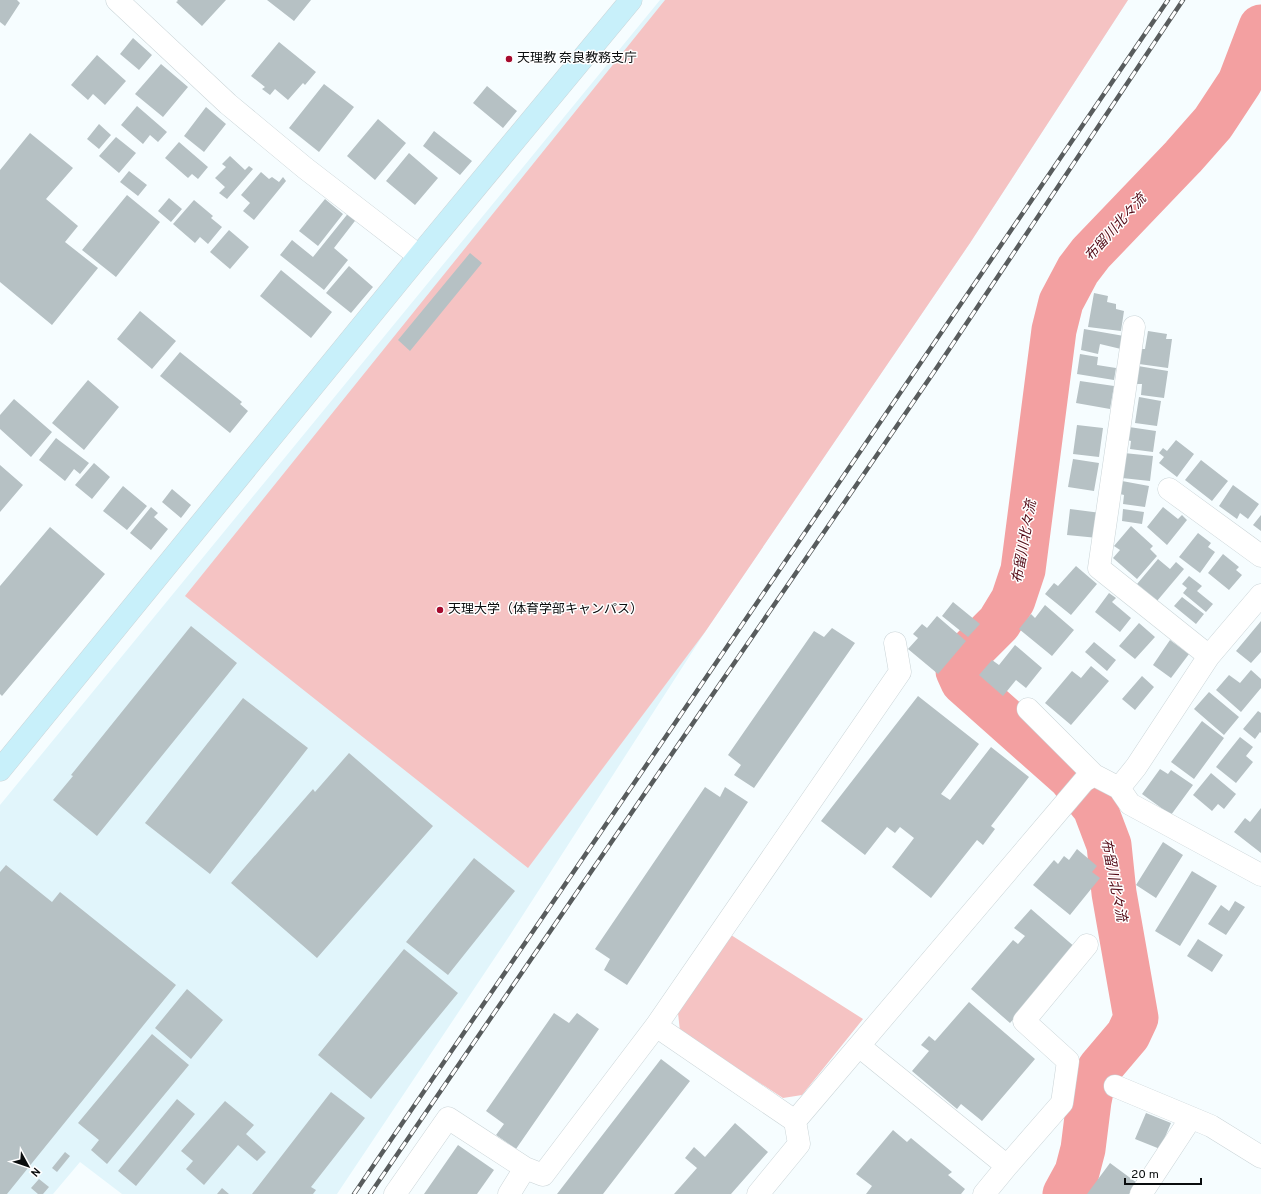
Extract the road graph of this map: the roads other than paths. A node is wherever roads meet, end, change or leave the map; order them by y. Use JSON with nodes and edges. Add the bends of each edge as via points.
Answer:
{"nodes":[{"id":1,"x":117,"y":0,"type":"edge"},
{"id":2,"x":630,"y":0,"type":"edge"},
{"id":3,"x":419,"y":256,"type":"junction"},
{"id":4,"x":1134,"y":327,"type":"dead end"},
{"id":5,"x":1169,"y":489,"type":"dead end"},
{"id":6,"x":1261,"y":556,"type":"edge"},
{"id":7,"x":1261,"y":595,"type":"edge"},
{"id":8,"x":894,"y":642,"type":"dead end"},
{"id":9,"x":1209,"y":656,"type":"junction"},
{"id":10,"x":1028,"y":709,"type":"dead end"},
{"id":11,"x":0,"y":770,"type":"edge"},
{"id":12,"x":1084,"y":783,"type":"junction"},
{"id":13,"x":1119,"y":788,"type":"junction"},
{"id":14,"x":1261,"y":875,"type":"edge"},
{"id":15,"x":1087,"y":945,"type":"dead end"},
{"id":16,"x":656,"y":1026,"type":"junction"},
{"id":17,"x":859,"y":1046,"type":"junction"},
{"id":18,"x":1115,"y":1086,"type":"dead end"},
{"id":19,"x":1191,"y":1118,"type":"junction"},
{"id":20,"x":795,"y":1122,"type":"junction"},
{"id":21,"x":1261,"y":1157,"type":"edge"},
{"id":22,"x":1007,"y":1166,"type":"junction"},
{"id":23,"x":525,"y":1168,"type":"junction"},
{"id":24,"x":395,"y":1194,"type":"edge"},
{"id":25,"x":509,"y":1194,"type":"edge"},
{"id":26,"x":758,"y":1194,"type":"edge"},
{"id":27,"x":984,"y":1194,"type":"edge"},
{"id":28,"x":1141,"y":1194,"type":"edge"}],
"edges":[{"from":1,"to":3,"type":"street","via":[[228,104],[305,168]]},
{"from":2,"to":3,"type":"street"},
{"from":3,"to":11,"type":"street"},
{"from":4,"to":9,"type":"street","via":[[1099,568]]},
{"from":5,"to":6,"type":"street"},
{"from":7,"to":9,"type":"street"},
{"from":8,"to":16,"type":"street","via":[[900,672]]},
{"from":9,"to":13,"type":"street","via":[[1136,767]]},
{"from":10,"to":12,"type":"street"},
{"from":12,"to":13,"type":"street"},
{"from":12,"to":17,"type":"street"},
{"from":13,"to":14,"type":"street","via":[[1130,804]]},
{"from":15,"to":22,"type":"street","via":[[1024,1021],[1068,1061],[1062,1103]]},
{"from":16,"to":20,"type":"street"},
{"from":16,"to":23,"type":"street","via":[[543,1175]]},
{"from":17,"to":20,"type":"street"},
{"from":17,"to":22,"type":"street"},
{"from":18,"to":19,"type":"street"},
{"from":19,"to":21,"type":"street","via":[[1211,1126]]},
{"from":19,"to":28,"type":"street"},
{"from":20,"to":26,"type":"street","via":[[799,1144]]},
{"from":22,"to":27,"type":"street"},
{"from":23,"to":24,"type":"street","via":[[448,1118]]},
{"from":23,"to":25,"type":"street"}]}
